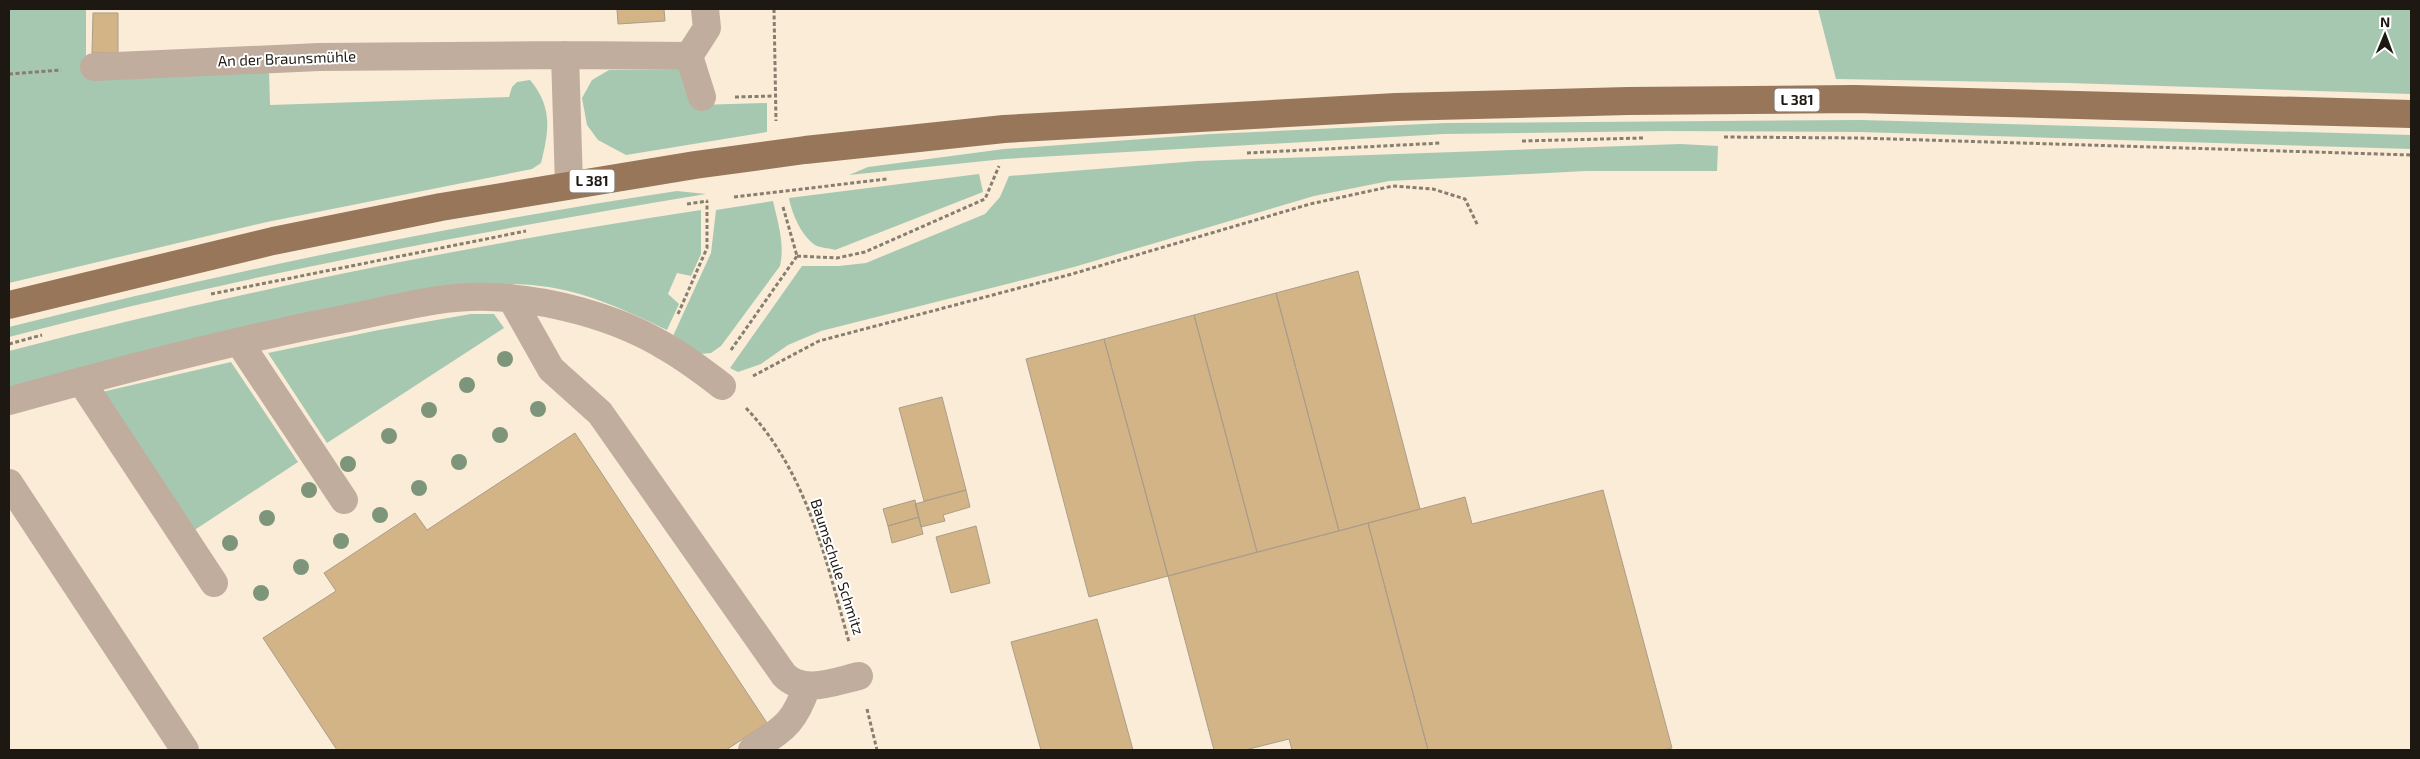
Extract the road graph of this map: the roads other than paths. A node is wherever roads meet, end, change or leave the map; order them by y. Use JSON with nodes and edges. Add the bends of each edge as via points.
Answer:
{"nodes":[{"id":1,"x":705,"y":9,"type":"edge"},
{"id":2,"x":565,"y":55,"type":"junction"},
{"id":3,"x":689,"y":56,"type":"junction"},
{"id":4,"x":94,"y":67,"type":"road end"},
{"id":5,"x":702,"y":97,"type":"road end"},
{"id":6,"x":2411,"y":114,"type":"edge"},
{"id":7,"x":569,"y":185,"type":"junction"},
{"id":8,"x":511,"y":298,"type":"junction"},
{"id":9,"x":9,"y":304,"type":"edge"},
{"id":10,"x":239,"y":342,"type":"junction"},
{"id":11,"x":81,"y":380,"type":"junction"},
{"id":12,"x":715,"y":380,"type":"road end"},
{"id":13,"x":9,"y":401,"type":"edge"},
{"id":14,"x":9,"y":483,"type":"edge"},
{"id":15,"x":344,"y":500,"type":"dead end"},
{"id":16,"x":214,"y":583,"type":"dead end"},
{"id":17,"x":859,"y":676,"type":"road end"},
{"id":18,"x":807,"y":686,"type":"junction"},
{"id":19,"x":185,"y":750,"type":"edge"},
{"id":20,"x":752,"y":750,"type":"edge"}],
"edges":[{"from":1,"to":3,"type":"lane","via":[[707,28]]},
{"from":2,"to":3,"type":"lane","name":"An der Braunsmühle"},
{"from":2,"to":4,"type":"lane","name":"An der Braunsmühle","via":[[319,57]]},
{"from":2,"to":7,"type":"lane"},
{"from":3,"to":5,"type":"lane"},
{"from":6,"to":7,"type":"main road","number":"L 381","via":[[1855,99],[1396,107],[1004,129],[796,152]]},
{"from":7,"to":9,"type":"main road","number":"L 381","via":[[273,241]]},
{"from":8,"to":10,"type":"lane","via":[[474,297],[429,302]]},
{"from":8,"to":12,"type":"lane","via":[[577,310],[665,346]]},
{"from":8,"to":18,"type":"lane","via":[[551,368],[600,413],[778,668],[792,682]]},
{"from":10,"to":11,"type":"lane"},
{"from":10,"to":15,"type":"lane"},
{"from":11,"to":13,"type":"lane"},
{"from":11,"to":16,"type":"lane"},
{"from":14,"to":19,"type":"lane"},
{"from":17,"to":18,"type":"lane"},
{"from":18,"to":20,"type":"lane","via":[[788,725]]}]}
